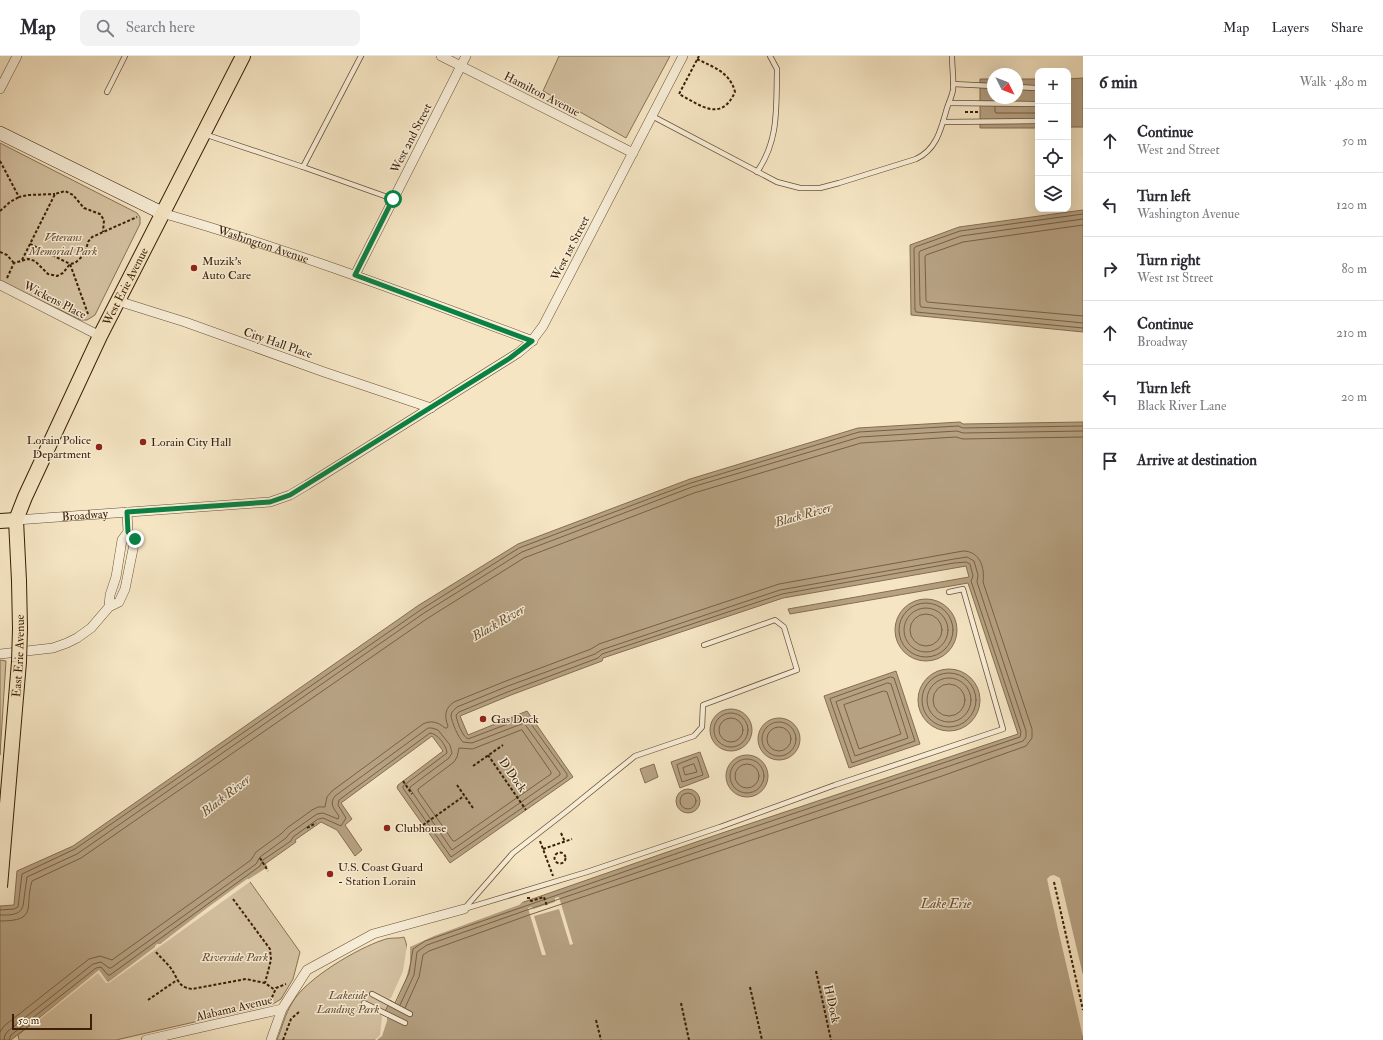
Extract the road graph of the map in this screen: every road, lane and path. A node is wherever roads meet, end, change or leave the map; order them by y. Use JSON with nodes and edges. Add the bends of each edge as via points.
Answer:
{"nodes":[{"id":1,"x":17,"y":56,"type":"edge"},
{"id":2,"x":125,"y":56,"type":"edge"},
{"id":3,"x":242,"y":56,"type":"edge"},
{"id":4,"x":360,"y":56,"type":"edge"},
{"id":5,"x":441,"y":56,"type":"edge"},
{"id":6,"x":466,"y":56,"type":"edge"},
{"id":7,"x":683,"y":56,"type":"edge"},
{"id":8,"x":698,"y":56,"type":"edge"},
{"id":9,"x":770,"y":56,"type":"edge"},
{"id":10,"x":952,"y":56,"type":"edge"},
{"id":11,"x":697,"y":59,"type":"junction"},
{"id":12,"x":461,"y":66,"type":"junction"},
{"id":13,"x":953,"y":84,"type":"junction"},
{"id":14,"x":987,"y":86,"type":"edge"},
{"id":15,"x":1023,"y":87,"type":"edge"},
{"id":16,"x":1035,"y":88,"type":"dead end"},
{"id":17,"x":0,"y":89,"type":"edge"},
{"id":18,"x":107,"y":92,"type":"dead end"},
{"id":19,"x":949,"y":103,"type":"junction"},
{"id":20,"x":1035,"y":104,"type":"dead end"},
{"id":21,"x":965,"y":112,"type":"dead end"},
{"id":22,"x":979,"y":112,"type":"dead end"},
{"id":23,"x":652,"y":116,"type":"junction"},
{"id":24,"x":1035,"y":121,"type":"dead end"},
{"id":25,"x":943,"y":122,"type":"junction"},
{"id":26,"x":0,"y":133,"type":"edge"},
{"id":27,"x":203,"y":134,"type":"junction"},
{"id":28,"x":633,"y":153,"type":"junction"},
{"id":29,"x":0,"y":161,"type":"edge"},
{"id":30,"x":303,"y":167,"type":"junction"},
{"id":31,"x":757,"y":172,"type":"junction"},
{"id":32,"x":55,"y":194,"type":"junction"},
{"id":33,"x":19,"y":197,"type":"junction"},
{"id":34,"x":393,"y":199,"type":"junction"},
{"id":35,"x":0,"y":211,"type":"edge"},
{"id":36,"x":162,"y":213,"type":"junction"},
{"id":37,"x":137,"y":217,"type":"dead end"},
{"id":38,"x":103,"y":232,"type":"junction"},
{"id":39,"x":30,"y":244,"type":"junction"},
{"id":40,"x":0,"y":252,"type":"edge"},
{"id":41,"x":22,"y":261,"type":"junction"},
{"id":42,"x":14,"y":263,"type":"junction"},
{"id":43,"x":70,"y":264,"type":"junction"},
{"id":44,"x":355,"y":275,"type":"junction"},
{"id":45,"x":2,"y":284,"type":"edge"},
{"id":46,"x":118,"y":301,"type":"junction"},
{"id":47,"x":88,"y":314,"type":"dead end"},
{"id":48,"x":100,"y":336,"type":"junction"},
{"id":49,"x":532,"y":341,"type":"junction"},
{"id":50,"x":431,"y":408,"type":"junction"},
{"id":51,"x":127,"y":512,"type":"junction"},
{"id":52,"x":0,"y":520,"type":"edge"},
{"id":53,"x":16,"y":520,"type":"junction"},
{"id":54,"x":128,"y":532,"type":"junction"},
{"id":55,"x":949,"y":592,"type":"dead end"},
{"id":56,"x":109,"y":607,"type":"junction"},
{"id":57,"x":704,"y":645,"type":"dead end"},
{"id":58,"x":0,"y":654,"type":"edge"},
{"id":59,"x":503,"y":745,"type":"dead end"},
{"id":60,"x":488,"y":755,"type":"junction"},
{"id":61,"x":473,"y":766,"type":"dead end"},
{"id":62,"x":403,"y":781,"type":"dead end"},
{"id":63,"x":457,"y":785,"type":"dead end"},
{"id":64,"x":412,"y":794,"type":"dead end"},
{"id":65,"x":464,"y":796,"type":"junction"},
{"id":66,"x":473,"y":808,"type":"dead end"},
{"id":67,"x":526,"y":810,"type":"dead end"},
{"id":68,"x":316,"y":823,"type":"dead end"},
{"id":69,"x":423,"y":824,"type":"dead end"},
{"id":70,"x":307,"y":828,"type":"dead end"},
{"id":71,"x":561,"y":833,"type":"dead end"},
{"id":72,"x":538,"y":834,"type":"junction"},
{"id":73,"x":572,"y":839,"type":"dead end"},
{"id":74,"x":565,"y":842,"type":"junction"},
{"id":75,"x":543,"y":849,"type":"junction"},
{"id":76,"x":260,"y":858,"type":"dead end"},
{"id":77,"x":554,"y":860,"type":"junction"},
{"id":78,"x":548,"y":862,"type":"junction"},
{"id":79,"x":268,"y":871,"type":"dead end"},
{"id":80,"x":555,"y":882,"type":"junction"},
{"id":81,"x":1054,"y":882,"type":"dead end"},
{"id":82,"x":0,"y":887,"type":"edge"},
{"id":83,"x":233,"y":899,"type":"dead end"},
{"id":84,"x":524,"y":899,"type":"dead end"},
{"id":85,"x":547,"y":906,"type":"dead end"},
{"id":86,"x":464,"y":909,"type":"junction"},
{"id":87,"x":156,"y":952,"type":"dead end"},
{"id":88,"x":816,"y":971,"type":"dead end"},
{"id":89,"x":177,"y":980,"type":"junction"},
{"id":90,"x":290,"y":980,"type":"dead end"},
{"id":91,"x":265,"y":983,"type":"junction"},
{"id":92,"x":750,"y":987,"type":"dead end"},
{"id":93,"x":276,"y":990,"type":"junction"},
{"id":94,"x":372,"y":994,"type":"dead end"},
{"id":95,"x":148,"y":1000,"type":"dead end"},
{"id":96,"x":681,"y":1002,"type":"dead end"},
{"id":97,"x":364,"y":1003,"type":"dead end"},
{"id":98,"x":270,"y":1005,"type":"dead end"},
{"id":99,"x":282,"y":1009,"type":"junction"},
{"id":100,"x":1083,"y":1010,"type":"edge"},
{"id":101,"x":299,"y":1012,"type":"dead end"},
{"id":102,"x":410,"y":1014,"type":"dead end"},
{"id":103,"x":596,"y":1020,"type":"dead end"},
{"id":104,"x":405,"y":1023,"type":"dead end"},
{"id":105,"x":146,"y":1040,"type":"edge"},
{"id":106,"x":271,"y":1040,"type":"edge"},
{"id":107,"x":283,"y":1040,"type":"edge"},
{"id":108,"x":601,"y":1040,"type":"edge"},
{"id":109,"x":689,"y":1040,"type":"edge"},
{"id":110,"x":762,"y":1040,"type":"edge"},
{"id":111,"x":831,"y":1040,"type":"edge"}],
"edges":[{"from":1,"to":17,"type":"street"},
{"from":2,"to":18,"type":"lane"},
{"from":3,"to":27,"type":"main road","name":"West Erie Avenue"},
{"from":4,"to":30,"type":"lane"},
{"from":5,"to":12,"type":"street","name":"Hamilton Avenue"},
{"from":6,"to":12,"type":"street","name":"West 2nd Street"},
{"from":7,"to":23,"type":"street","name":"West 1st Street"},
{"from":8,"to":11,"type":"path"},
{"from":9,"to":31,"type":"lane","via":[[777,68],[775,128],[765,160]]},
{"from":10,"to":13,"type":"lane"},
{"from":11,"to":11,"type":"path","via":[[679,94],[709,110],[721,108],[735,92],[732,83],[727,76]]},
{"from":12,"to":28,"type":"street","name":"Hamilton Avenue"},
{"from":12,"to":34,"type":"street","name":"West 2nd Street"},
{"from":13,"to":14,"type":"lane"},
{"from":13,"to":19,"type":"lane"},
{"from":15,"to":16,"type":"lane"},
{"from":19,"to":20,"type":"lane"},
{"from":19,"to":25,"type":"lane"},
{"from":21,"to":22,"type":"path"},
{"from":23,"to":28,"type":"street","name":"West 1st Street"},
{"from":23,"to":31,"type":"lane"},
{"from":24,"to":25,"type":"lane"},
{"from":25,"to":31,"type":"lane","via":[[934,143],[924,155],[839,183],[820,188],[800,188],[777,182]]},
{"from":26,"to":36,"type":"street","name":"Washington Avenue"},
{"from":27,"to":30,"type":"lane"},
{"from":27,"to":36,"type":"main road","name":"West Erie Avenue"},
{"from":28,"to":49,"type":"street","name":"West 1st Street","via":[[543,326]]},
{"from":29,"to":33,"type":"path"},
{"from":30,"to":34,"type":"lane"},
{"from":32,"to":33,"type":"path"},
{"from":32,"to":38,"type":"path","via":[[65,191],[73,195],[84,208],[100,214],[104,220]]},
{"from":32,"to":39,"type":"path"},
{"from":33,"to":35,"type":"path"},
{"from":34,"to":44,"type":"street","name":"West 2nd Street"},
{"from":36,"to":44,"type":"street","name":"Washington Avenue"},
{"from":36,"to":46,"type":"main road","name":"West Erie Avenue"},
{"from":37,"to":38,"type":"path"},
{"from":38,"to":43,"type":"path","via":[[92,237],[85,254]]},
{"from":39,"to":41,"type":"path"},
{"from":39,"to":43,"type":"path"},
{"from":40,"to":42,"type":"path"},
{"from":41,"to":42,"type":"path"},
{"from":41,"to":43,"type":"path","via":[[35,261],[48,274],[57,276]]},
{"from":42,"to":45,"type":"path"},
{"from":43,"to":47,"type":"path"},
{"from":44,"to":49,"type":"street","name":"Washington Avenue"},
{"from":45,"to":48,"type":"street","name":"Wickens Place"},
{"from":46,"to":48,"type":"main road","name":"West Erie Avenue"},
{"from":46,"to":50,"type":"street","name":"City Hall Place"},
{"from":48,"to":53,"type":"main road","name":"West Erie Avenue","via":[[24,497]]},
{"from":49,"to":50,"type":"street","name":"West 1st Street","via":[[510,358]]},
{"from":50,"to":51,"type":"street","name":"Broadway","via":[[280,499],[270,502]]},
{"from":51,"to":53,"type":"street","name":"Broadway"},
{"from":51,"to":54,"type":"street"},
{"from":52,"to":53,"type":"main road","name":"Broadway"},
{"from":53,"to":82,"type":"main road","name":"East Erie Avenue","bridge":true,"via":[[19,662]]},
{"from":54,"to":56,"type":"street","via":[[122,540]]},
{"from":54,"to":56,"type":"street","via":[[135,539],[125,589],[119,602]]},
{"from":55,"to":80,"type":"lane","via":[[963,589],[1003,729]]},
{"from":56,"to":58,"type":"street","via":[[91,628],[67,643],[45,649]]},
{"from":57,"to":72,"type":"lane","via":[[775,620],[784,627],[797,670],[703,705],[702,727],[694,736],[635,756]]},
{"from":59,"to":60,"type":"path"},
{"from":60,"to":61,"type":"path"},
{"from":60,"to":67,"type":"path","name":"D Dock"},
{"from":62,"to":64,"type":"path"},
{"from":63,"to":65,"type":"path"},
{"from":65,"to":66,"type":"path"},
{"from":65,"to":69,"type":"path"},
{"from":68,"to":70,"type":"path"},
{"from":71,"to":74,"type":"path"},
{"from":72,"to":75,"type":"path"},
{"from":72,"to":86,"type":"lane","via":[[513,853]]},
{"from":73,"to":74,"type":"path"},
{"from":74,"to":75,"type":"path"},
{"from":75,"to":78,"type":"path"},
{"from":76,"to":79,"type":"path"},
{"from":77,"to":77,"type":"path","via":[[562,863],[564,855],[558,853]]},
{"from":77,"to":78,"type":"path"},
{"from":78,"to":80,"type":"path"},
{"from":80,"to":86,"type":"lane"},
{"from":81,"to":100,"type":"path"},
{"from":83,"to":91,"type":"path","via":[[270,949],[271,960]]},
{"from":84,"to":85,"type":"path","via":[[530,898],[531,901],[544,897]]},
{"from":86,"to":99,"type":"street","name":"Alabama Avenue","via":[[373,934],[334,955],[307,970]]},
{"from":87,"to":89,"type":"path"},
{"from":88,"to":111,"type":"path","name":"H Dock"},
{"from":89,"to":91,"type":"path","via":[[182,986],[192,989],[246,979]]},
{"from":89,"to":95,"type":"path"},
{"from":90,"to":93,"type":"path"},
{"from":91,"to":93,"type":"path"},
{"from":92,"to":110,"type":"path"},
{"from":93,"to":98,"type":"path"},
{"from":94,"to":102,"type":"lane"},
{"from":96,"to":109,"type":"path"},
{"from":97,"to":104,"type":"lane"},
{"from":99,"to":105,"type":"street","name":"Alabama Avenue"},
{"from":99,"to":106,"type":"street"},
{"from":101,"to":107,"type":"path","via":[[291,1018]]},
{"from":103,"to":108,"type":"path"}]}
